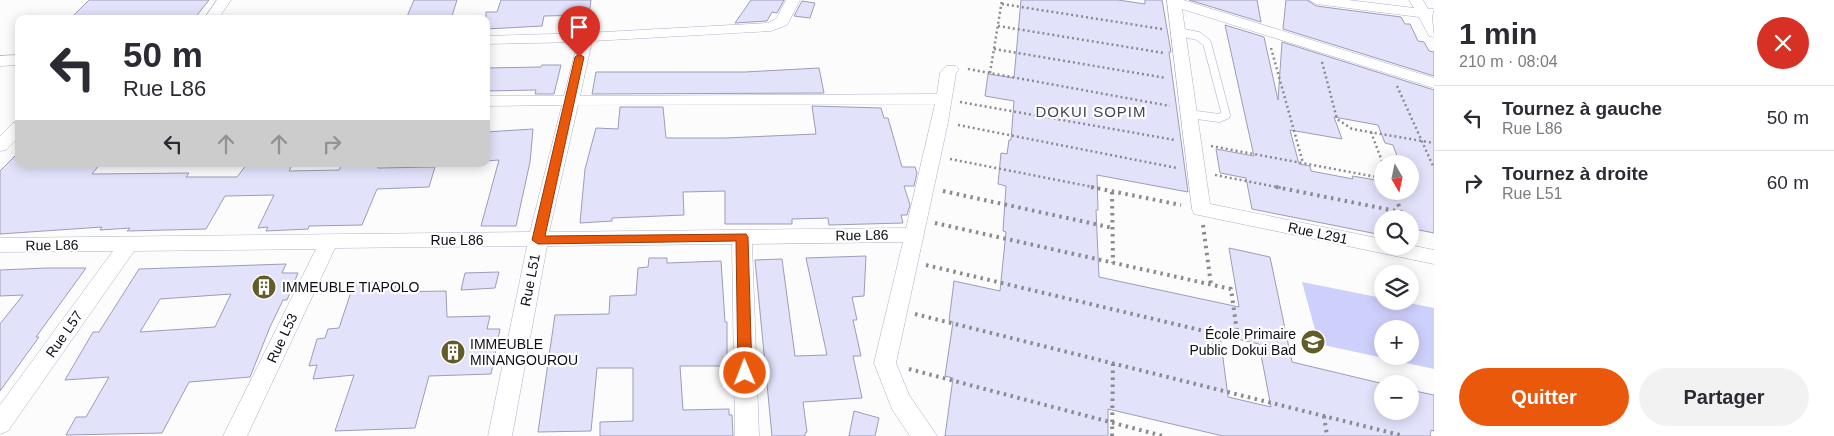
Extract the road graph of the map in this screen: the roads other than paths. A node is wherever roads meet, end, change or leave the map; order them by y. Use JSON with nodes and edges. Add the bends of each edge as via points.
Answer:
{"nodes":[{"id":1,"x":224,"y":0,"type":"edge"},
{"id":2,"x":793,"y":0,"type":"edge"},
{"id":3,"x":1316,"y":0,"type":"edge"},
{"id":4,"x":1416,"y":0,"type":"edge"},
{"id":5,"x":1175,"y":1,"type":"edge"},
{"id":6,"x":1429,"y":14,"type":"edge"},
{"id":7,"x":214,"y":15,"type":"edge"},
{"id":8,"x":782,"y":22,"type":"joint"},
{"id":9,"x":1178,"y":32,"type":"junction"},
{"id":10,"x":1434,"y":33,"type":"edge"},
{"id":11,"x":586,"y":37,"type":"junction"},
{"id":12,"x":490,"y":40,"type":"edge"},
{"id":13,"x":15,"y":60,"type":"edge"},
{"id":14,"x":0,"y":62,"type":"edge"},
{"id":15,"x":952,"y":69,"type":"road end"},
{"id":16,"x":1434,"y":83,"type":"edge"},
{"id":17,"x":944,"y":99,"type":"junction"},
{"id":18,"x":569,"y":100,"type":"junction"},
{"id":19,"x":490,"y":101,"type":"edge"},
{"id":20,"x":1189,"y":112,"type":"junction"},
{"id":21,"x":15,"y":131,"type":"edge"},
{"id":22,"x":0,"y":146,"type":"edge"},
{"id":23,"x":916,"y":227,"type":"junction"},
{"id":24,"x":742,"y":237,"type":"junction"},
{"id":25,"x":329,"y":240,"type":"junction"},
{"id":26,"x":538,"y":240,"type":"junction"},
{"id":27,"x":128,"y":244,"type":"junction"},
{"id":28,"x":0,"y":245,"type":"edge"},
{"id":29,"x":1434,"y":257,"type":"edge"},
{"id":30,"x":885,"y":363,"type":"joint"},
{"id":31,"x":0,"y":424,"type":"edge"},
{"id":32,"x":235,"y":436,"type":"edge"},
{"id":33,"x":500,"y":436,"type":"edge"},
{"id":34,"x":747,"y":436,"type":"edge"},
{"id":35,"x":925,"y":436,"type":"edge"}],
"edges":[{"from":1,"to":7,"type":"street"},
{"from":2,"to":8,"type":"street"},
{"from":3,"to":6,"type":"street"},
{"from":4,"to":6,"type":"street"},
{"from":5,"to":9,"type":"street"},
{"from":5,"to":16,"type":"street"},
{"from":6,"to":10,"type":"street"},
{"from":8,"to":11,"type":"street","via":[[758,29]]},
{"from":9,"to":20,"type":"street"},
{"from":9,"to":20,"type":"lane","via":[[1198,36],[1207,43],[1226,115],[1219,118]]},
{"from":11,"to":12,"type":"street"},
{"from":11,"to":18,"type":"street","name":"Rue L51"},
{"from":13,"to":14,"type":"street"},
{"from":15,"to":17,"type":"street","via":[[948,73]]},
{"from":17,"to":18,"type":"street"},
{"from":17,"to":23,"type":"street"},
{"from":18,"to":19,"type":"street"},
{"from":18,"to":26,"type":"street","name":"Rue L51"},
{"from":20,"to":29,"type":"street","name":"Rue L291","via":[[1201,209]]},
{"from":21,"to":22,"type":"street"},
{"from":23,"to":24,"type":"street","name":"Rue L86"},
{"from":23,"to":30,"type":"street"},
{"from":24,"to":26,"type":"street","name":"Rue L86"},
{"from":24,"to":34,"type":"street"},
{"from":25,"to":26,"type":"street","name":"Rue L86"},
{"from":25,"to":27,"type":"street","name":"Rue L86"},
{"from":25,"to":32,"type":"street","name":"Rue L53"},
{"from":26,"to":33,"type":"street","name":"Rue L51"},
{"from":27,"to":28,"type":"street","name":"Rue L86"},
{"from":27,"to":31,"type":"street","name":"Rue L57"},
{"from":30,"to":35,"type":"street","via":[[892,388],[910,420]]}]}
